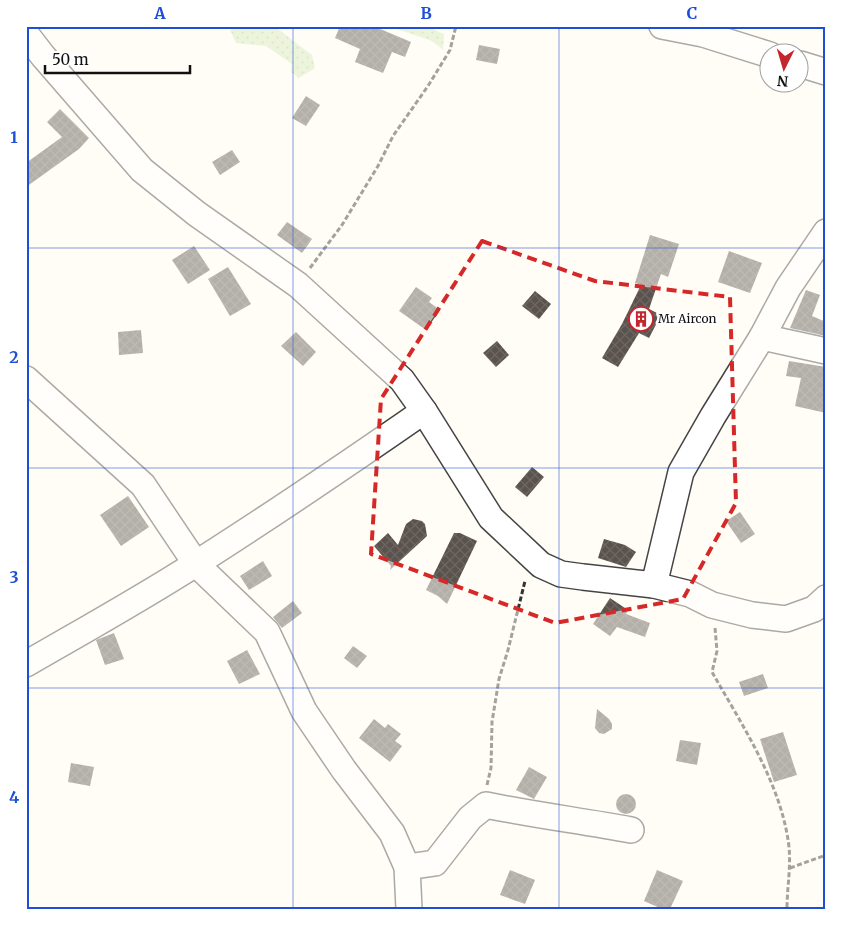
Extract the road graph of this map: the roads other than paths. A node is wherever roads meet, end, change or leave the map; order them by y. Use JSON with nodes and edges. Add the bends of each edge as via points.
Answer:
{"nodes":[{"id":1,"x":662,"y":26,"type":"edge"},
{"id":2,"x":26,"y":34,"type":"edge"},
{"id":3,"x":760,"y":52,"type":"edge"},
{"id":4,"x":810,"y":67,"type":"edge"},
{"id":5,"x":826,"y":72,"type":"edge"},
{"id":6,"x":826,"y":232,"type":"edge"},
{"id":7,"x":762,"y":337,"type":"junction"},
{"id":8,"x":826,"y":351,"type":"edge"},
{"id":9,"x":26,"y":378,"type":"edge"},
{"id":10,"x":424,"y":410,"type":"junction"},
{"id":11,"x":196,"y":564,"type":"junction"},
{"id":12,"x":654,"y":585,"type":"junction"},
{"id":13,"x":822,"y":610,"type":"edge"},
{"id":14,"x":26,"y":664,"type":"edge"},
{"id":15,"x":631,"y":830,"type":"dead end"},
{"id":16,"x":407,"y":867,"type":"junction"},
{"id":17,"x":409,"y":909,"type":"edge"}],
"edges":[{"from":1,"to":3,"type":"street","via":[[703,34]]},
{"from":2,"to":10,"type":"street","via":[[142,170],[197,214],[298,285],[402,380]]},
{"from":4,"to":5,"type":"street"},
{"from":6,"to":7,"type":"street","via":[[792,281]]},
{"from":7,"to":8,"type":"street"},
{"from":7,"to":12,"type":"street","via":[[680,472]]},
{"from":9,"to":11,"type":"street","via":[[143,485]]},
{"from":10,"to":11,"type":"street"},
{"from":10,"to":12,"type":"street","via":[[491,518],[540,565],[561,574]]},
{"from":11,"to":14,"type":"street"},
{"from":11,"to":16,"type":"street","via":[[267,632],[304,711],[392,833]]},
{"from":12,"to":13,"type":"street","via":[[752,615],[786,619]]},
{"from":15,"to":16,"type":"street","via":[[486,805],[470,818],[435,863]]},
{"from":16,"to":17,"type":"street"}]}
